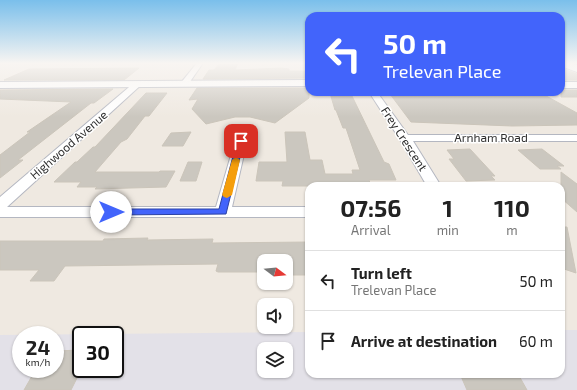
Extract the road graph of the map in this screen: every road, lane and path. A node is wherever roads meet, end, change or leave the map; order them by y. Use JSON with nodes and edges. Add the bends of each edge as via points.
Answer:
{"nodes":[{"id":1,"x":186,"y":81,"type":"edge"},
{"id":2,"x":305,"y":83,"type":"edge"},
{"id":3,"x":138,"y":84,"type":"junction"},
{"id":4,"x":184,"y":84,"type":"junction"},
{"id":5,"x":0,"y":85,"type":"edge"},
{"id":6,"x":565,"y":85,"type":"edge"},
{"id":7,"x":577,"y":85,"type":"edge"},
{"id":8,"x":376,"y":96,"type":"edge"},
{"id":9,"x":405,"y":138,"type":"junction"},
{"id":10,"x":574,"y":140,"type":"edge"},
{"id":11,"x":241,"y":141,"type":"dead end"},
{"id":12,"x":432,"y":182,"type":"edge"},
{"id":13,"x":0,"y":205,"type":"edge"},
{"id":14,"x":0,"y":212,"type":"edge"},
{"id":15,"x":223,"y":212,"type":"junction"},
{"id":16,"x":305,"y":212,"type":"edge"}],
"edges":[{"from":1,"to":4,"type":"street"},
{"from":2,"to":4,"type":"main road"},
{"from":3,"to":4,"type":"main road"},
{"from":3,"to":5,"type":"main road"},
{"from":3,"to":13,"type":"street","name":"Highwood Avenue"},
{"from":6,"to":7,"type":"main road"},
{"from":8,"to":9,"type":"street","name":"Frey Crescent"},
{"from":9,"to":10,"type":"street","name":"Arnham Road"},
{"from":9,"to":12,"type":"street","name":"Frey Crescent"},
{"from":11,"to":15,"type":"street"},
{"from":14,"to":15,"type":"street"},
{"from":15,"to":16,"type":"street"}]}
